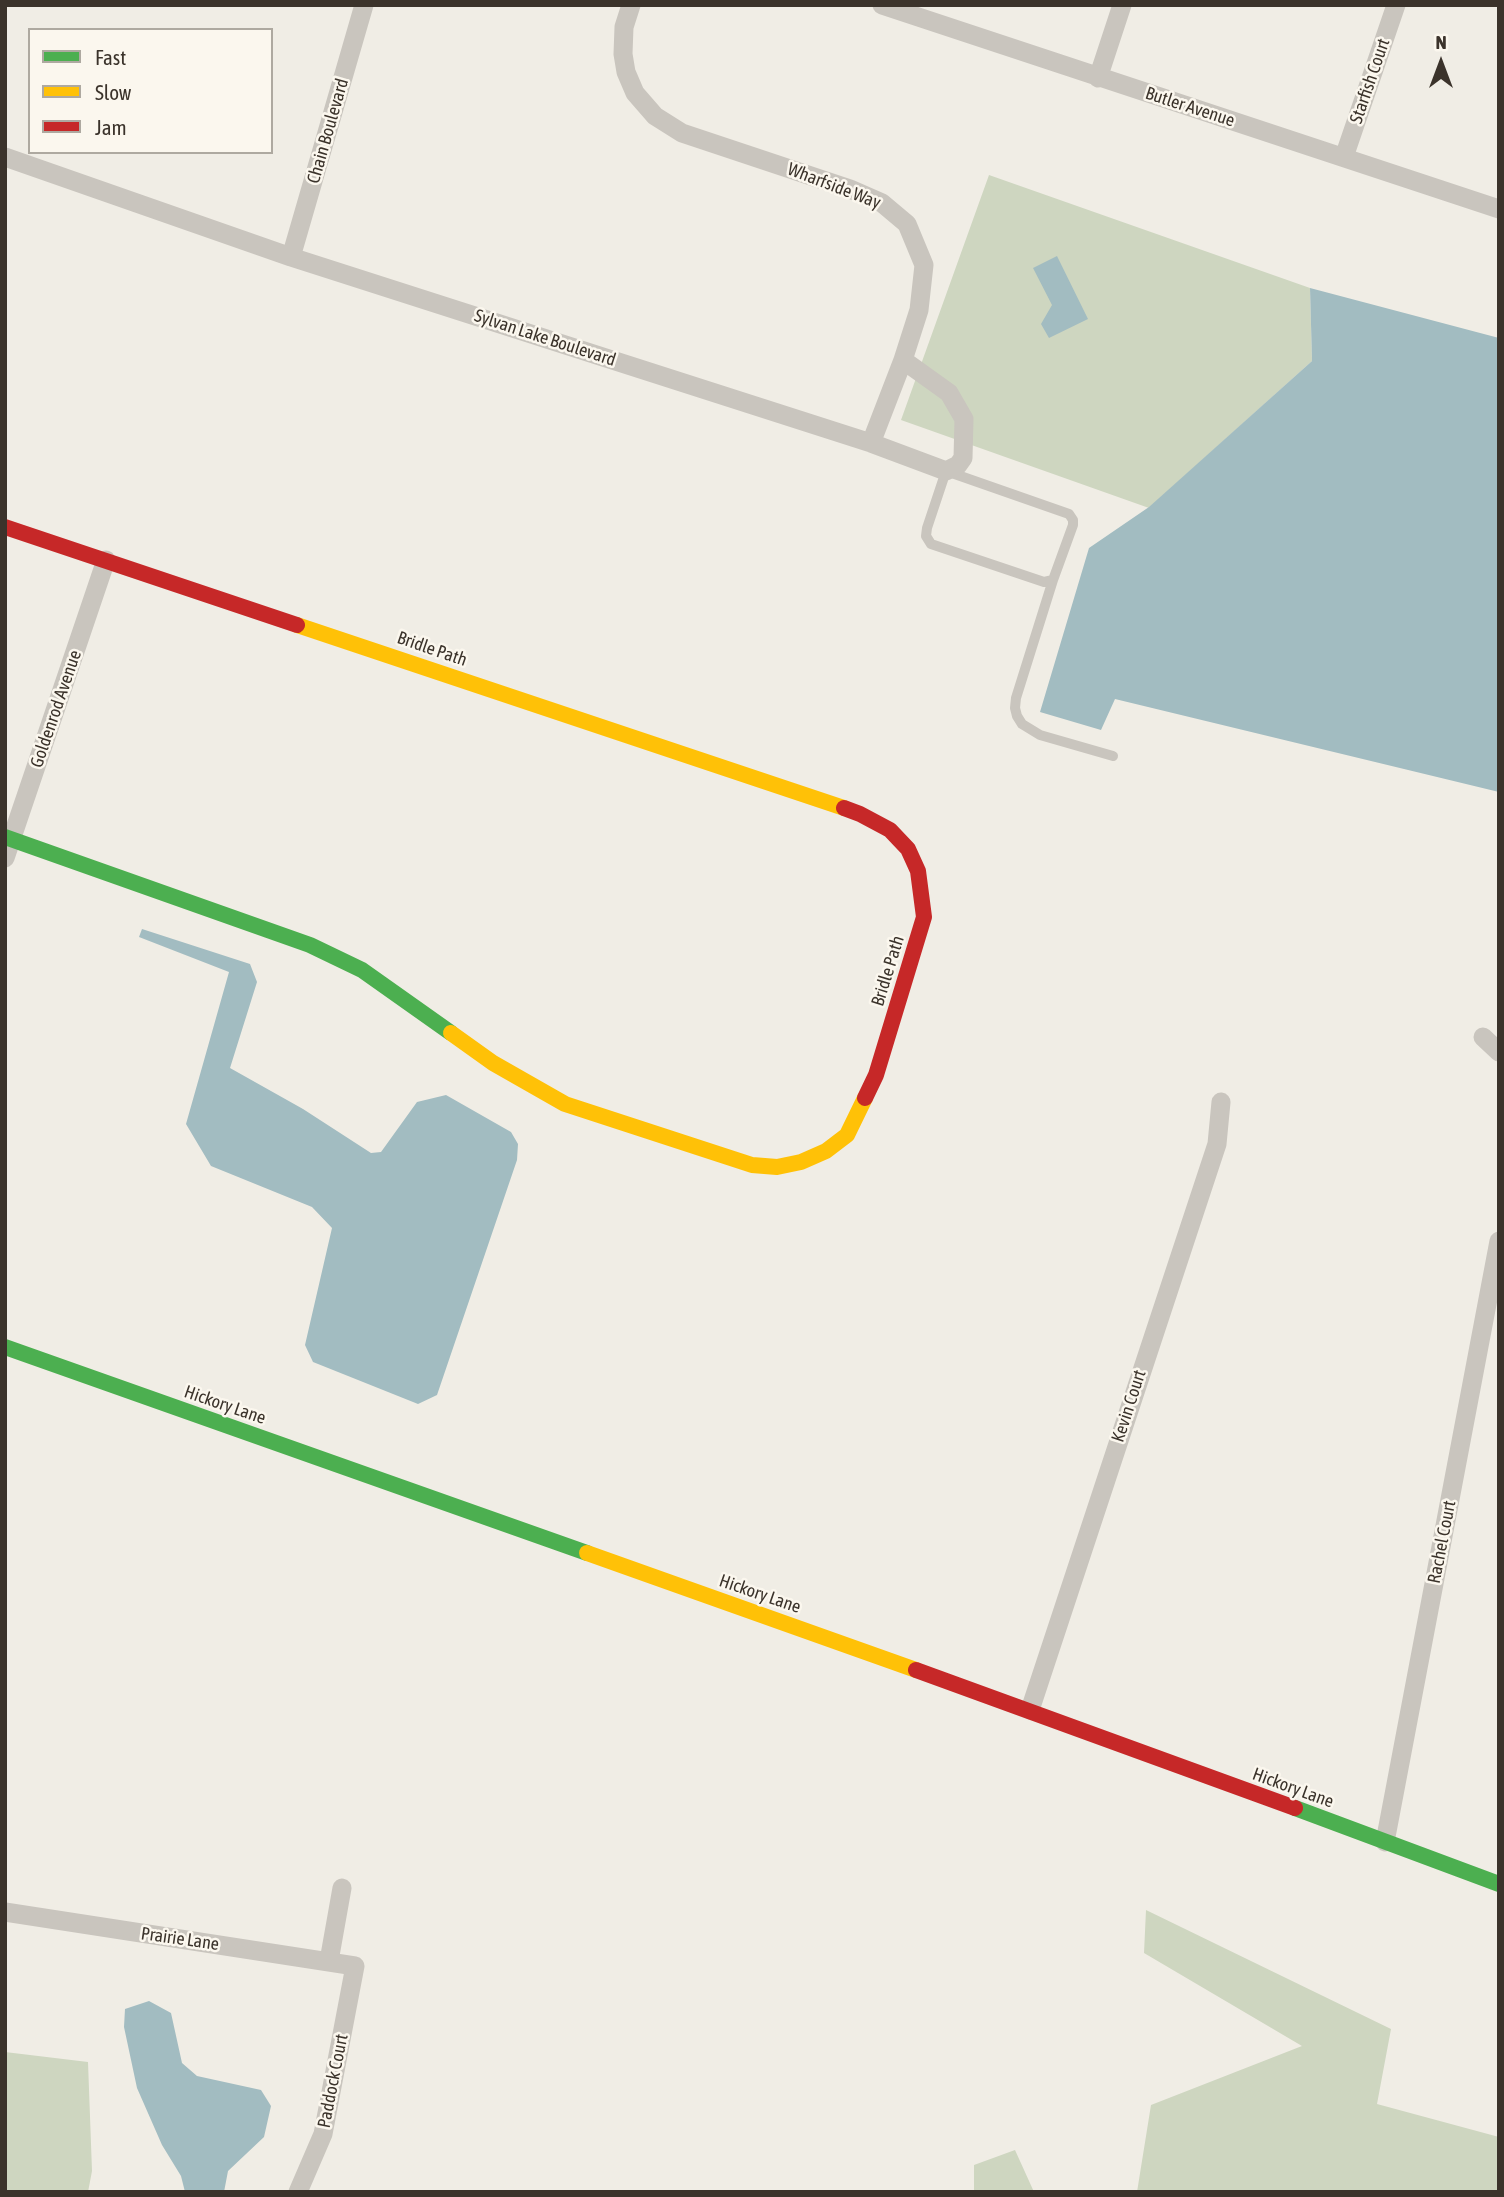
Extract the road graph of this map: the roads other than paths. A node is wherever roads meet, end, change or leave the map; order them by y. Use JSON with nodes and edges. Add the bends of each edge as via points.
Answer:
{"nodes":[{"id":1,"x":365,"y":5,"type":"edge"},
{"id":2,"x":631,"y":5,"type":"edge"},
{"id":3,"x":882,"y":5,"type":"edge"},
{"id":4,"x":1122,"y":5,"type":"edge"},
{"id":5,"x":1396,"y":5,"type":"edge"},
{"id":6,"x":1098,"y":78,"type":"junction"},
{"id":7,"x":5,"y":157,"type":"edge"},
{"id":8,"x":1344,"y":157,"type":"junction"},
{"id":9,"x":1499,"y":209,"type":"edge"},
{"id":10,"x":291,"y":257,"type":"junction"},
{"id":11,"x":903,"y":360,"type":"junction"},
{"id":12,"x":871,"y":443,"type":"junction"},
{"id":13,"x":946,"y":471,"type":"junction"},
{"id":14,"x":5,"y":527,"type":"edge"},
{"id":15,"x":106,"y":560,"type":"junction"},
{"id":16,"x":1053,"y":580,"type":"junction"},
{"id":17,"x":1113,"y":756,"type":"dead end"},
{"id":18,"x":7,"y":845,"type":"edge"},
{"id":19,"x":1483,"y":1037,"type":"dead end"},
{"id":20,"x":1499,"y":1052,"type":"edge"},
{"id":21,"x":1221,"y":1102,"type":"dead end"},
{"id":22,"x":1499,"y":1241,"type":"edge"},
{"id":23,"x":5,"y":1347,"type":"edge"},
{"id":24,"x":1030,"y":1710,"type":"junction"},
{"id":25,"x":1385,"y":1842,"type":"junction"},
{"id":26,"x":1499,"y":1884,"type":"edge"},
{"id":27,"x":342,"y":1888,"type":"dead end"},
{"id":28,"x":5,"y":1912,"type":"edge"},
{"id":29,"x":328,"y":1961,"type":"junction"},
{"id":30,"x":355,"y":1966,"type":"joint"},
{"id":31,"x":298,"y":2192,"type":"edge"}],
"edges":[{"from":1,"to":10,"type":"street","name":"Chain Boulevard"},
{"from":2,"to":11,"type":"street","name":"Wharfside Way","via":[[624,27],[626,72],[635,93],[654,116],[682,133],[850,189],[882,203],[907,225],[924,265],[919,310]]},
{"from":3,"to":6,"type":"street","name":"Butler Avenue"},
{"from":4,"to":6,"type":"street"},
{"from":5,"to":8,"type":"street","name":"Starfish Court"},
{"from":6,"to":8,"type":"street","name":"Butler Avenue"},
{"from":7,"to":10,"type":"street","name":"Sylvan Lake Boulevard"},
{"from":8,"to":9,"type":"street","name":"Butler Avenue"},
{"from":10,"to":12,"type":"street","name":"Sylvan Lake Boulevard"},
{"from":11,"to":12,"type":"street","name":"Wharfside Way"},
{"from":11,"to":13,"type":"street","via":[[949,393],[964,419],[963,458]]},
{"from":12,"to":13,"type":"street","name":"Sylvan Lake Boulevard"},
{"from":13,"to":16,"type":"lane","via":[[1069,514],[1073,525]]},
{"from":13,"to":16,"type":"lane","via":[[927,528],[931,544],[1044,582]]},
{"from":14,"to":15,"type":"street","name":"Bridle Path"},
{"from":15,"to":18,"type":"street","name":"Goldenrod Avenue"},
{"from":15,"to":18,"type":"street","name":"Bridle Path","via":[[860,814],[890,830],[908,849],[918,871],[924,917],[876,1075],[847,1135],[826,1151],[777,1167],[752,1165],[565,1104],[494,1063],[362,970],[310,945]]},
{"from":16,"to":17,"type":"lane","via":[[1016,698],[1017,716],[1040,735]]},
{"from":19,"to":20,"type":"street"},
{"from":21,"to":24,"type":"street","name":"Kevin Court","via":[[1217,1143]]},
{"from":22,"to":25,"type":"street","name":"Rachel Court"},
{"from":23,"to":24,"type":"street","name":"Hickory Lane"},
{"from":24,"to":25,"type":"street","name":"Hickory Lane"},
{"from":25,"to":26,"type":"street","name":"Hickory Lane"},
{"from":27,"to":29,"type":"street"},
{"from":28,"to":29,"type":"street","name":"Prairie Lane"},
{"from":29,"to":30,"type":"street","name":"Prairie Lane"},
{"from":30,"to":31,"type":"street","name":"Paddock Court","via":[[323,2134]]}]}
